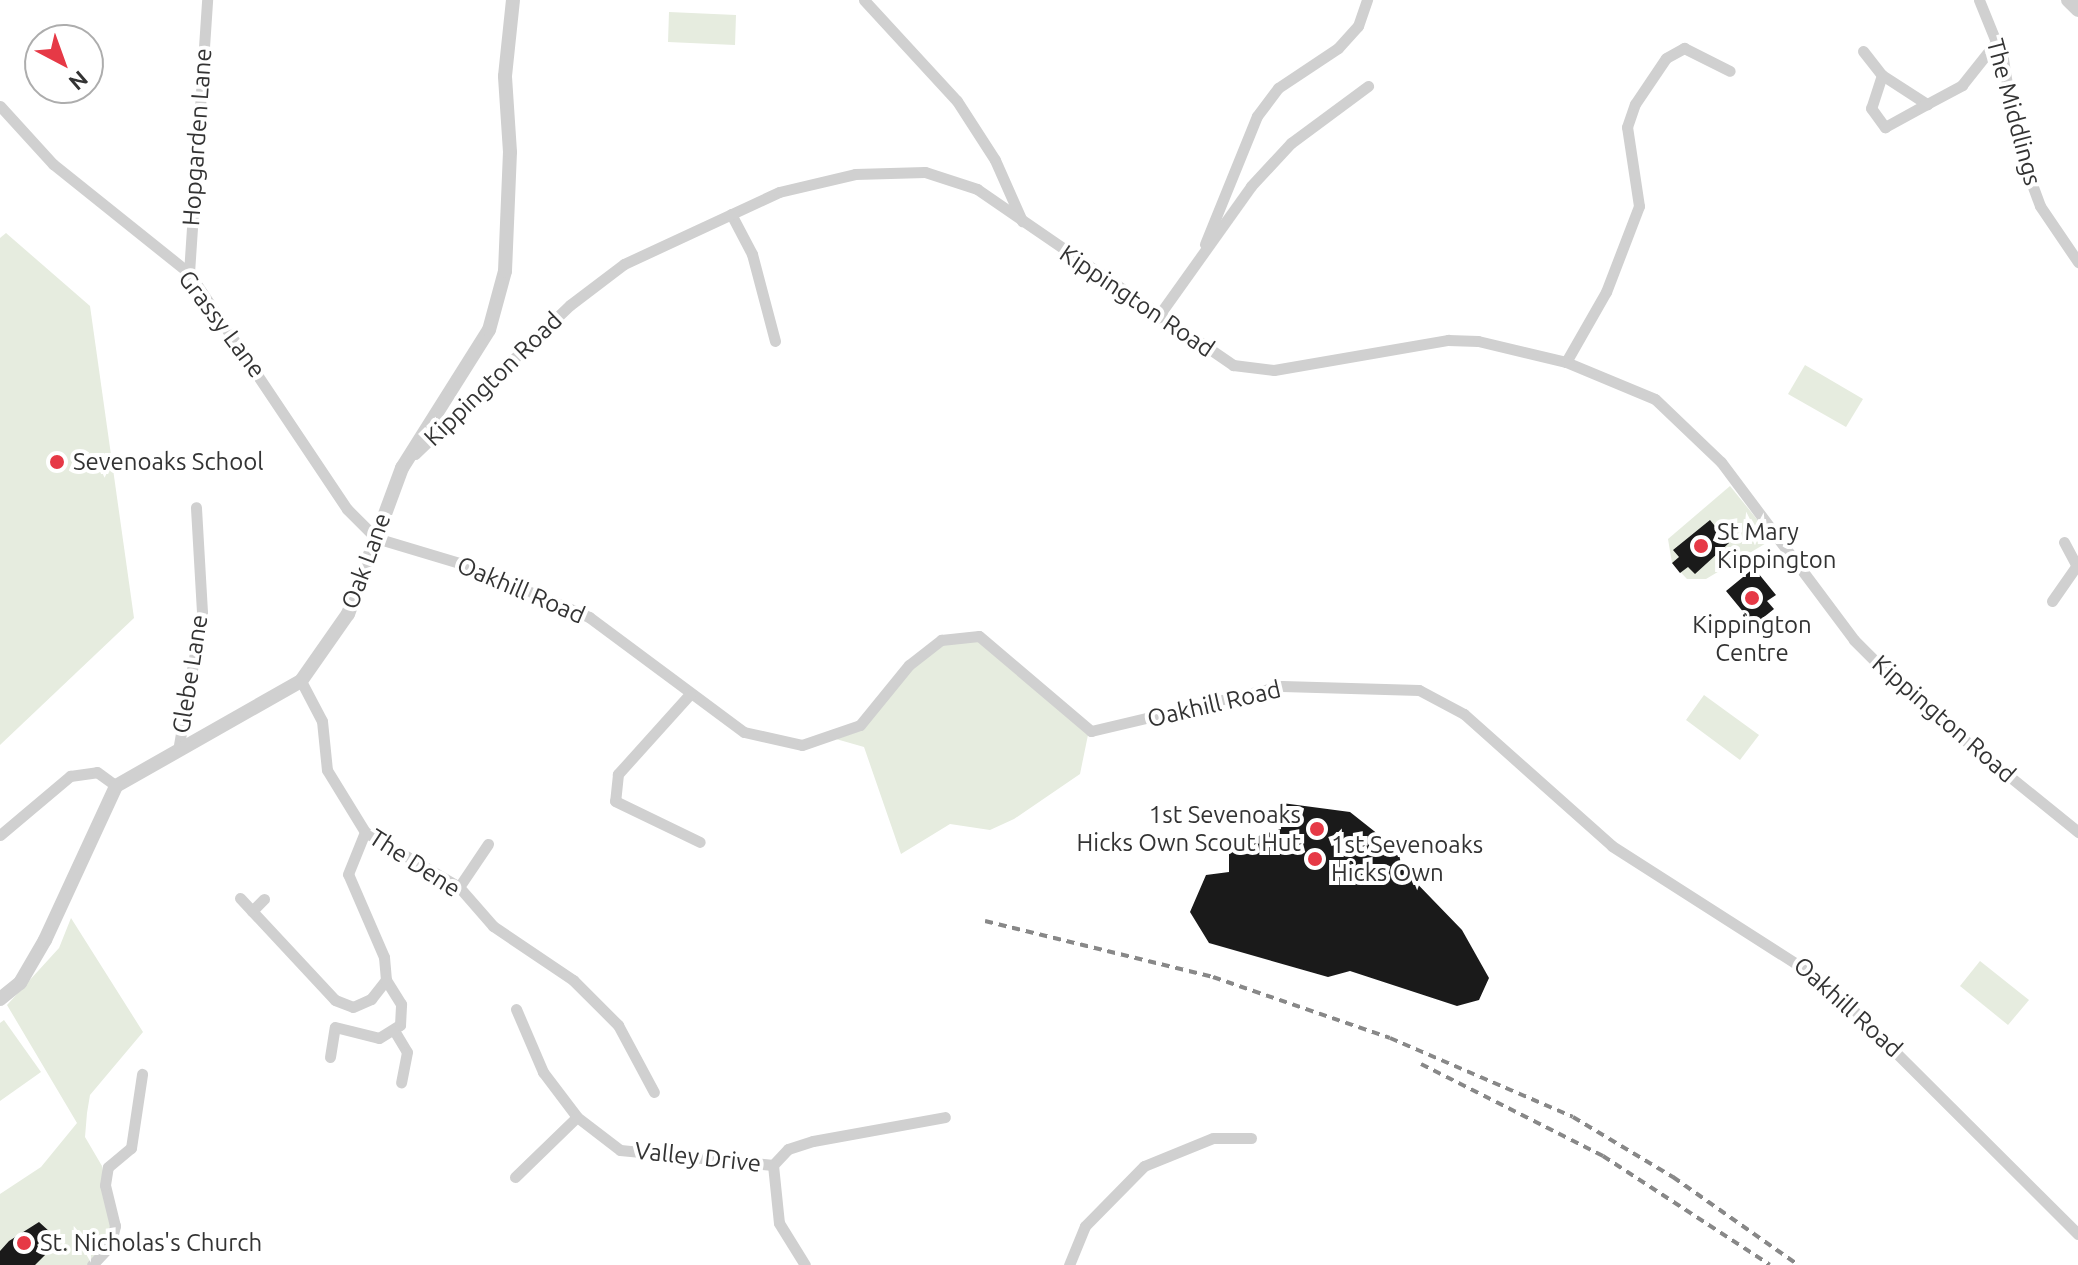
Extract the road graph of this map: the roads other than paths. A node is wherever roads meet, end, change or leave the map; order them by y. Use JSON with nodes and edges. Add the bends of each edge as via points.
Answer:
{"nodes":[{"id":1,"x":207,"y":0,"type":"edge"},
{"id":2,"x":513,"y":0,"type":"edge"},
{"id":3,"x":864,"y":0,"type":"edge"},
{"id":4,"x":1367,"y":0,"type":"edge"},
{"id":5,"x":1979,"y":0,"type":"edge"},
{"id":6,"x":2068,"y":0,"type":"edge"},
{"id":7,"x":2078,"y":10,"type":"edge"},
{"id":8,"x":1997,"y":41,"type":"junction"},
{"id":9,"x":1863,"y":51,"type":"dead end"},
{"id":10,"x":1730,"y":71,"type":"dead end"},
{"id":11,"x":1882,"y":75,"type":"junction"},
{"id":12,"x":1368,"y":86,"type":"dead end"},
{"id":13,"x":1927,"y":104,"type":"junction"},
{"id":14,"x":0,"y":106,"type":"edge"},
{"id":15,"x":731,"y":214,"type":"junction"},
{"id":16,"x":1023,"y":221,"type":"junction"},
{"id":17,"x":1201,"y":256,"type":"junction"},
{"id":18,"x":2078,"y":262,"type":"edge"},
{"id":19,"x":189,"y":273,"type":"junction"},
{"id":20,"x":1157,"y":318,"type":"junction"},
{"id":21,"x":775,"y":341,"type":"dead end"},
{"id":22,"x":1566,"y":362,"type":"junction"},
{"id":23,"x":402,"y":468,"type":"junction"},
{"id":24,"x":196,"y":507,"type":"dead end"},
{"id":25,"x":376,"y":538,"type":"junction"},
{"id":26,"x":2064,"y":542,"type":"dead end"},
{"id":27,"x":2076,"y":568,"type":"edge"},
{"id":28,"x":2052,"y":601,"type":"dead end"},
{"id":29,"x":301,"y":681,"type":"junction"},
{"id":30,"x":690,"y":694,"type":"junction"},
{"id":31,"x":179,"y":745,"type":"junction"},
{"id":32,"x":116,"y":786,"type":"junction"},
{"id":33,"x":365,"y":832,"type":"junction"},
{"id":34,"x":2078,"y":832,"type":"edge"},
{"id":35,"x":0,"y":835,"type":"edge"},
{"id":36,"x":700,"y":842,"type":"dead end"},
{"id":37,"x":488,"y":844,"type":"dead end"},
{"id":38,"x":482,"y":857,"type":"junction"},
{"id":39,"x":495,"y":864,"type":"dead end"},
{"id":40,"x":459,"y":887,"type":"junction"},
{"id":41,"x":240,"y":898,"type":"dead end"},
{"id":42,"x":264,"y":899,"type":"dead end"},
{"id":43,"x":252,"y":911,"type":"junction"},
{"id":44,"x":386,"y":980,"type":"junction"},
{"id":45,"x":0,"y":999,"type":"edge"},
{"id":46,"x":516,"y":1009,"type":"dead end"},
{"id":47,"x":395,"y":1032,"type":"junction"},
{"id":48,"x":330,"y":1057,"type":"dead end"},
{"id":49,"x":142,"y":1074,"type":"dead end"},
{"id":50,"x":401,"y":1082,"type":"dead end"},
{"id":51,"x":654,"y":1092,"type":"dead end"},
{"id":52,"x":577,"y":1117,"type":"junction"},
{"id":53,"x":945,"y":1117,"type":"dead end"},
{"id":54,"x":1251,"y":1138,"type":"dead end"},
{"id":55,"x":773,"y":1165,"type":"junction"},
{"id":56,"x":516,"y":1177,"type":"dead end"},
{"id":57,"x":2078,"y":1234,"type":"edge"},
{"id":58,"x":92,"y":1265,"type":"edge"},
{"id":59,"x":805,"y":1265,"type":"edge"},
{"id":60,"x":1069,"y":1265,"type":"edge"}],
"edges":[{"from":1,"to":19,"type":"street","name":"Hopgarden Lane"},
{"from":2,"to":23,"type":"street","name":"Oak Lane","via":[[505,76],[510,152],[505,271],[489,330]]},
{"from":3,"to":16,"type":"street","via":[[957,101],[995,160]]},
{"from":4,"to":17,"type":"street","via":[[1358,26],[1338,48],[1278,88],[1257,116]]},
{"from":5,"to":8,"type":"street","name":"The Middlings"},
{"from":6,"to":7,"type":"street"},
{"from":8,"to":13,"type":"street","via":[[1962,85]]},
{"from":8,"to":18,"type":"street","name":"The Middlings","via":[[2030,180],[2040,206]]},
{"from":9,"to":11,"type":"street"},
{"from":10,"to":22,"type":"street","via":[[1684,48],[1666,58],[1635,104],[1627,127],[1638,180],[1633,229]]},
{"from":11,"to":13,"type":"street"},
{"from":11,"to":13,"type":"street","via":[[1871,108],[1885,127]]},
{"from":12,"to":17,"type":"street","via":[[1291,143]]},
{"from":14,"to":19,"type":"street","name":"Grassy Lane","via":[[53,164]]},
{"from":15,"to":16,"type":"street","name":"Kippington Road","via":[[779,192],[855,174],[913,171],[977,189]]},
{"from":15,"to":21,"type":"street","via":[[752,254]]},
{"from":15,"to":23,"type":"street","name":"Kippington Road","via":[[624,264],[570,305]]},
{"from":16,"to":20,"type":"street","name":"Kippington Road"},
{"from":17,"to":20,"type":"street"},
{"from":19,"to":25,"type":"street","name":"Grassy Lane","via":[[347,509]]},
{"from":20,"to":22,"type":"street","name":"Kippington Road","via":[[1233,365],[1274,370],[1448,340]]},
{"from":22,"to":34,"type":"street","name":"Kippington Road","via":[[1655,399],[1688,428],[1782,538],[1854,640],[1909,695]]},
{"from":23,"to":25,"type":"street","name":"Oak Lane"},
{"from":24,"to":31,"type":"street","name":"Glebe Lane","via":[[202,612]]},
{"from":25,"to":29,"type":"street","name":"Oak Lane","via":[[348,614]]},
{"from":25,"to":30,"type":"street","name":"Oakhill Road","via":[[466,565],[589,617]]},
{"from":26,"to":27,"type":"street"},
{"from":27,"to":28,"type":"street"},
{"from":29,"to":31,"type":"street","name":"Oak Lane"},
{"from":29,"to":33,"type":"street","name":"The Dene","via":[[322,721],[327,770]]},
{"from":30,"to":36,"type":"street","via":[[618,774],[615,801]]},
{"from":30,"to":57,"type":"street","name":"Oakhill Road","via":[[744,732],[802,745],[860,725],[909,665],[941,640],[979,636],[1091,731],[1282,686],[1419,690],[1464,714],[1612,846],[1825,982]]},
{"from":31,"to":32,"type":"street","name":"Oak Lane"},
{"from":32,"to":35,"type":"street","via":[[85,770]]},
{"from":32,"to":45,"type":"street","via":[[45,940],[20,983]]},
{"from":33,"to":40,"type":"street","name":"The Dene"},
{"from":33,"to":44,"type":"street","via":[[348,874],[384,957]]},
{"from":37,"to":38,"type":"street"},
{"from":38,"to":39,"type":"street"},
{"from":38,"to":40,"type":"street"},
{"from":40,"to":51,"type":"street","name":"The Dene","via":[[484,918],[573,980],[624,1034]]},
{"from":41,"to":43,"type":"street"},
{"from":42,"to":43,"type":"street"},
{"from":43,"to":44,"type":"street","via":[[335,1000],[353,1007],[371,999]]},
{"from":44,"to":47,"type":"street","via":[[401,1004]]},
{"from":46,"to":52,"type":"street","name":"Valley Drive","via":[[543,1072]]},
{"from":47,"to":48,"type":"street","via":[[373,1038],[335,1027]]},
{"from":47,"to":50,"type":"street","via":[[407,1052]]},
{"from":49,"to":58,"type":"street","via":[[131,1148],[108,1167],[105,1185],[115,1226],[110,1246]]},
{"from":52,"to":55,"type":"street","name":"Valley Drive","via":[[620,1150]]},
{"from":52,"to":56,"type":"street"},
{"from":53,"to":55,"type":"street","name":"Valley Drive","via":[[813,1141],[788,1149]]},
{"from":54,"to":60,"type":"street","via":[[1213,1138],[1144,1166],[1092,1217]]},
{"from":55,"to":59,"type":"street","via":[[779,1223]]}]}
